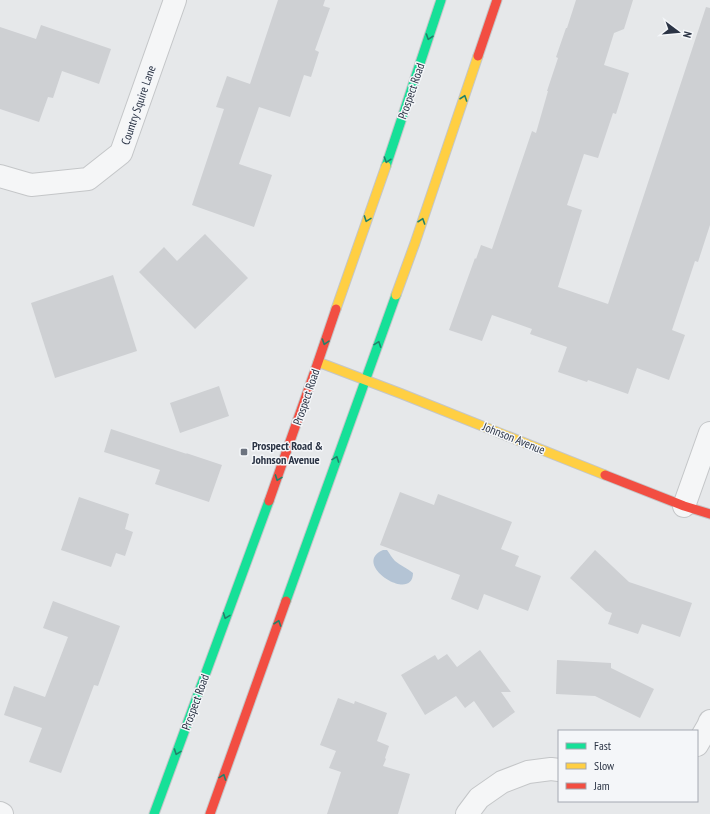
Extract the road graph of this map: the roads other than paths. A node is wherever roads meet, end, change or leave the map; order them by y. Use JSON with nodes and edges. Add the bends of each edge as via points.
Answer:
{"nodes":[{"id":1,"x":175,"y":0,"type":"edge"},
{"id":2,"x":442,"y":0,"type":"edge"},
{"id":3,"x":497,"y":0,"type":"edge"},
{"id":4,"x":0,"y":176,"type":"edge"},
{"id":5,"x":318,"y":362,"type":"junction"},
{"id":6,"x":365,"y":380,"type":"junction"},
{"id":7,"x":710,"y":432,"type":"edge"},
{"id":8,"x":684,"y":506,"type":"junction"},
{"id":9,"x":710,"y":514,"type":"edge"},
{"id":10,"x":710,"y":721,"type":"edge"},
{"id":11,"x":698,"y":742,"type":"edge"},
{"id":12,"x":558,"y":770,"type":"edge"},
{"id":13,"x":154,"y":814,"type":"edge"},
{"id":14,"x":210,"y":814,"type":"edge"},
{"id":15,"x":467,"y":814,"type":"edge"}],
"edges":[{"from":1,"to":4,"type":"street","name":"Country Squire Lane","via":[[121,153],[88,179],[31,185]]},
{"from":2,"to":5,"type":"main road","name":"Prospect Road","one_way":true},
{"from":6,"to":3,"type":"main road","one_way":true,"via":[[415,243]]},
{"from":5,"to":6,"type":"main road","name":"Johnson Avenue"},
{"from":5,"to":13,"type":"main road","name":"Prospect Road","one_way":true},
{"from":6,"to":8,"type":"main road","name":"Johnson Avenue"},
{"from":14,"to":6,"type":"main road","one_way":true},
{"from":7,"to":8,"type":"street"},
{"from":8,"to":9,"type":"main road","name":"Johnson Avenue"},
{"from":10,"to":11,"type":"street"},
{"from":12,"to":15,"type":"street","via":[[528,772],[502,782],[479,798]]}]}
